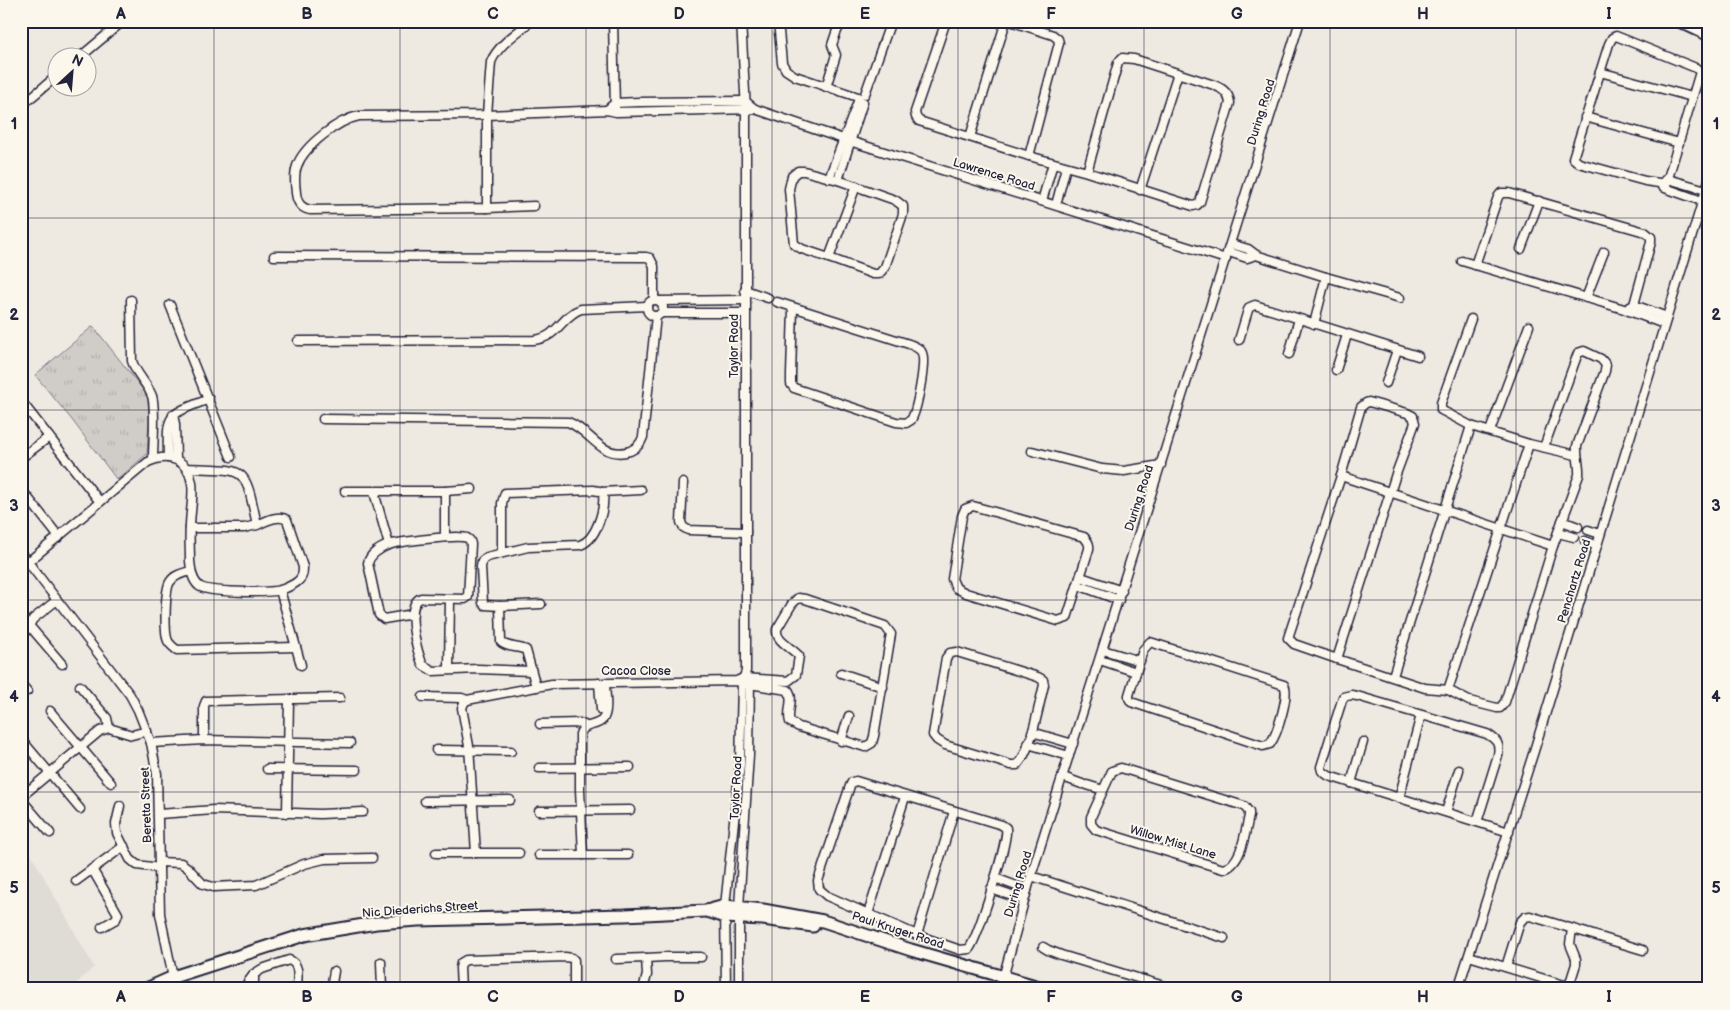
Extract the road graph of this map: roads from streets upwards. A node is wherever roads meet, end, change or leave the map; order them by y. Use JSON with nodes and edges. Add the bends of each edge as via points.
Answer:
{"nodes":[{"id":1,"x":123,"y":21,"type":"edge"},
{"id":2,"x":531,"y":21,"type":"edge"},
{"id":3,"x":613,"y":21,"type":"edge"},
{"id":4,"x":741,"y":21,"type":"edge"},
{"id":5,"x":778,"y":21,"type":"edge"},
{"id":6,"x":842,"y":21,"type":"edge"},
{"id":7,"x":891,"y":21,"type":"edge"},
{"id":8,"x":946,"y":21,"type":"edge"},
{"id":9,"x":1008,"y":21,"type":"edge"},
{"id":10,"x":1300,"y":21,"type":"edge"},
{"id":11,"x":1678,"y":21,"type":"edge"},
{"id":12,"x":1709,"y":35,"type":"edge"},
{"id":13,"x":91,"y":48,"type":"edge"},
{"id":14,"x":1600,"y":72,"type":"junction"},
{"id":15,"x":1178,"y":73,"type":"junction"},
{"id":16,"x":48,"y":84,"type":"edge"},
{"id":17,"x":826,"y":87,"type":"junction"},
{"id":18,"x":1692,"y":97,"type":"junction"},
{"id":19,"x":861,"y":98,"type":"junction"},
{"id":20,"x":745,"y":101,"type":"junction"},
{"id":21,"x":21,"y":106,"type":"edge"},
{"id":22,"x":616,"y":108,"type":"junction"},
{"id":23,"x":755,"y":109,"type":"junction"},
{"id":24,"x":746,"y":110,"type":"junction"},
{"id":25,"x":487,"y":115,"type":"junction"},
{"id":26,"x":1585,"y":117,"type":"junction"},
{"id":27,"x":970,"y":138,"type":"junction"},
{"id":28,"x":846,"y":140,"type":"junction"},
{"id":29,"x":1679,"y":144,"type":"junction"},
{"id":30,"x":1029,"y":156,"type":"junction"},
{"id":31,"x":1053,"y":163,"type":"junction"},
{"id":32,"x":1066,"y":167,"type":"junction"},
{"id":33,"x":1087,"y":172,"type":"junction"},
{"id":34,"x":834,"y":179,"type":"junction"},
{"id":35,"x":1668,"y":179,"type":"junction"},
{"id":36,"x":1709,"y":180,"type":"edge"},
{"id":37,"x":856,"y":186,"type":"junction"},
{"id":38,"x":1662,"y":186,"type":"junction"},
{"id":39,"x":1140,"y":190,"type":"junction"},
{"id":40,"x":1706,"y":190,"type":"junction"},
{"id":41,"x":1042,"y":201,"type":"junction"},
{"id":42,"x":1539,"y":201,"type":"junction"},
{"id":43,"x":1702,"y":201,"type":"junction"},
{"id":44,"x":534,"y":206,"type":"dead end"},
{"id":45,"x":1056,"y":206,"type":"junction"},
{"id":46,"x":487,"y":208,"type":"junction"},
{"id":47,"x":1231,"y":244,"type":"junction"},
{"id":48,"x":1521,"y":249,"type":"dead end"},
{"id":49,"x":1604,"y":252,"type":"dead end"},
{"id":50,"x":1228,"y":255,"type":"junction"},
{"id":51,"x":1256,"y":255,"type":"junction"},
{"id":52,"x":274,"y":256,"type":"dead end"},
{"id":53,"x":829,"y":258,"type":"junction"},
{"id":54,"x":1462,"y":261,"type":"dead end"},
{"id":55,"x":1476,"y":265,"type":"junction"},
{"id":56,"x":1326,"y":277,"type":"junction"},
{"id":57,"x":745,"y":290,"type":"junction"},
{"id":58,"x":768,"y":298,"type":"dead end"},
{"id":59,"x":1400,"y":298,"type":"dead end"},
{"id":60,"x":1586,"y":298,"type":"junction"},
{"id":61,"x":131,"y":300,"type":"dead end"},
{"id":62,"x":745,"y":300,"type":"junction"},
{"id":63,"x":657,"y":301,"type":"junction"},
{"id":64,"x":777,"y":302,"type":"dead end"},
{"id":65,"x":170,"y":305,"type":"dead end"},
{"id":66,"x":647,"y":306,"type":"junction"},
{"id":67,"x":793,"y":308,"type":"junction"},
{"id":68,"x":1630,"y":309,"type":"junction"},
{"id":69,"x":745,"y":313,"type":"junction"},
{"id":70,"x":659,"y":314,"type":"junction"},
{"id":71,"x":1299,"y":319,"type":"junction"},
{"id":72,"x":1471,"y":319,"type":"dead end"},
{"id":73,"x":1666,"y":320,"type":"junction"},
{"id":74,"x":1314,"y":324,"type":"junction"},
{"id":75,"x":1529,"y":326,"type":"dead end"},
{"id":76,"x":1347,"y":335,"type":"junction"},
{"id":77,"x":1239,"y":340,"type":"dead end"},
{"id":78,"x":298,"y":341,"type":"dead end"},
{"id":79,"x":1397,"y":350,"type":"junction"},
{"id":80,"x":1289,"y":354,"type":"dead end"},
{"id":81,"x":1418,"y":356,"type":"dead end"},
{"id":82,"x":1336,"y":370,"type":"dead end"},
{"id":83,"x":1386,"y":383,"type":"dead end"},
{"id":84,"x":209,"y":400,"type":"junction"},
{"id":85,"x":21,"y":401,"type":"edge"},
{"id":86,"x":173,"y":415,"type":"junction"},
{"id":87,"x":324,"y":419,"type":"dead end"},
{"id":88,"x":1470,"y":426,"type":"junction"},
{"id":89,"x":1490,"y":431,"type":"junction"},
{"id":90,"x":49,"y":437,"type":"junction"},
{"id":91,"x":1529,"y":444,"type":"junction"},
{"id":92,"x":1544,"y":447,"type":"junction"},
{"id":93,"x":1032,"y":452,"type":"dead end"},
{"id":94,"x":1576,"y":454,"type":"junction"},
{"id":95,"x":232,"y":457,"type":"dead end"},
{"id":96,"x":21,"y":458,"type":"edge"},
{"id":97,"x":168,"y":458,"type":"junction"},
{"id":98,"x":153,"y":459,"type":"junction"},
{"id":99,"x":176,"y":459,"type":"junction"},
{"id":100,"x":1161,"y":465,"type":"junction"},
{"id":101,"x":186,"y":468,"type":"junction"},
{"id":102,"x":1341,"y":476,"type":"junction"},
{"id":103,"x":683,"y":483,"type":"dead end"},
{"id":104,"x":21,"y":489,"type":"edge"},
{"id":105,"x":472,"y":489,"type":"dead end"},
{"id":106,"x":345,"y":490,"type":"dead end"},
{"id":107,"x":641,"y":490,"type":"dead end"},
{"id":108,"x":445,"y":491,"type":"junction"},
{"id":109,"x":374,"y":492,"type":"junction"},
{"id":110,"x":601,"y":492,"type":"junction"},
{"id":111,"x":1390,"y":492,"type":"junction"},
{"id":112,"x":100,"y":502,"type":"junction"},
{"id":113,"x":1445,"y":510,"type":"junction"},
{"id":114,"x":1562,"y":521,"type":"junction"},
{"id":115,"x":257,"y":525,"type":"junction"},
{"id":116,"x":1578,"y":527,"type":"dead end"},
{"id":117,"x":190,"y":528,"type":"junction"},
{"id":118,"x":1500,"y":528,"type":"junction"},
{"id":119,"x":1588,"y":530,"type":"dead end"},
{"id":120,"x":746,"y":532,"type":"junction"},
{"id":121,"x":1558,"y":533,"type":"junction"},
{"id":122,"x":1600,"y":534,"type":"junction"},
{"id":123,"x":445,"y":536,"type":"junction"},
{"id":124,"x":59,"y":537,"type":"junction"},
{"id":125,"x":1574,"y":538,"type":"dead end"},
{"id":126,"x":1585,"y":541,"type":"dead end"},
{"id":127,"x":389,"y":545,"type":"junction"},
{"id":128,"x":1552,"y":546,"type":"junction"},
{"id":129,"x":1597,"y":546,"type":"junction"},
{"id":130,"x":502,"y":553,"type":"junction"},
{"id":131,"x":21,"y":554,"type":"edge"},
{"id":132,"x":28,"y":562,"type":"junction"},
{"id":133,"x":191,"y":571,"type":"junction"},
{"id":134,"x":1081,"y":577,"type":"junction"},
{"id":135,"x":1078,"y":585,"type":"junction"},
{"id":136,"x":280,"y":590,"type":"junction"},
{"id":137,"x":1122,"y":590,"type":"junction"},
{"id":138,"x":450,"y":599,"type":"junction"},
{"id":139,"x":57,"y":600,"type":"junction"},
{"id":140,"x":1119,"y":600,"type":"junction"},
{"id":141,"x":541,"y":604,"type":"dead end"},
{"id":142,"x":500,"y":606,"type":"junction"},
{"id":143,"x":413,"y":614,"type":"junction"},
{"id":144,"x":21,"y":616,"type":"edge"},
{"id":145,"x":29,"y":625,"type":"junction"},
{"id":146,"x":21,"y":639,"type":"edge"},
{"id":147,"x":295,"y":647,"type":"junction"},
{"id":148,"x":1103,"y":650,"type":"junction"},
{"id":149,"x":1337,"y":658,"type":"junction"},
{"id":150,"x":1100,"y":660,"type":"junction"},
{"id":151,"x":1140,"y":661,"type":"junction"},
{"id":152,"x":62,"y":664,"type":"dead end"},
{"id":153,"x":301,"y":665,"type":"dead end"},
{"id":154,"x":449,"y":669,"type":"junction"},
{"id":155,"x":531,"y":671,"type":"junction"},
{"id":156,"x":1136,"y":672,"type":"junction"},
{"id":157,"x":841,"y":673,"type":"dead end"},
{"id":158,"x":1393,"y":676,"type":"junction"},
{"id":159,"x":745,"y":679,"type":"junction"},
{"id":160,"x":602,"y":683,"type":"junction"},
{"id":161,"x":21,"y":684,"type":"edge"},
{"id":162,"x":80,"y":686,"type":"dead end"},
{"id":163,"x":536,"y":687,"type":"junction"},
{"id":164,"x":883,"y":687,"type":"junction"},
{"id":165,"x":1448,"y":690,"type":"junction"},
{"id":166,"x":27,"y":691,"type":"dead end"},
{"id":167,"x":423,"y":697,"type":"dead end"},
{"id":168,"x":340,"y":698,"type":"dead end"},
{"id":169,"x":289,"y":699,"type":"junction"},
{"id":170,"x":467,"y":700,"type":"junction"},
{"id":171,"x":50,"y":711,"type":"dead end"},
{"id":172,"x":1422,"y":715,"type":"junction"},
{"id":173,"x":849,"y":716,"type":"dead end"},
{"id":174,"x":540,"y":724,"type":"dead end"},
{"id":175,"x":586,"y":726,"type":"junction"},
{"id":176,"x":110,"y":728,"type":"junction"},
{"id":177,"x":147,"y":731,"type":"junction"},
{"id":178,"x":1032,"y":732,"type":"junction"},
{"id":179,"x":21,"y":739,"type":"edge"},
{"id":180,"x":204,"y":740,"type":"junction"},
{"id":181,"x":841,"y":741,"type":"junction"},
{"id":182,"x":289,"y":742,"type":"junction"},
{"id":183,"x":1363,"y":742,"type":"dead end"},
{"id":184,"x":151,"y":743,"type":"junction"},
{"id":185,"x":350,"y":743,"type":"dead end"},
{"id":186,"x":1028,"y":744,"type":"junction"},
{"id":187,"x":1073,"y":744,"type":"junction"},
{"id":188,"x":81,"y":747,"type":"junction"},
{"id":189,"x":436,"y":750,"type":"dead end"},
{"id":190,"x":470,"y":750,"type":"junction"},
{"id":191,"x":512,"y":751,"type":"dead end"},
{"id":192,"x":1069,"y":756,"type":"junction"},
{"id":193,"x":580,"y":767,"type":"junction"},
{"id":194,"x":630,"y":767,"type":"dead end"},
{"id":195,"x":267,"y":768,"type":"dead end"},
{"id":196,"x":539,"y":768,"type":"dead end"},
{"id":197,"x":289,"y":769,"type":"junction"},
{"id":198,"x":356,"y":770,"type":"dead end"},
{"id":199,"x":1459,"y":770,"type":"dead end"},
{"id":200,"x":50,"y":773,"type":"junction"},
{"id":201,"x":1063,"y":777,"type":"junction"},
{"id":202,"x":111,"y":783,"type":"dead end"},
{"id":203,"x":1351,"y":783,"type":"junction"},
{"id":204,"x":1102,"y":790,"type":"junction"},
{"id":205,"x":905,"y":797,"type":"junction"},
{"id":206,"x":21,"y":798,"type":"edge"},
{"id":207,"x":1398,"y":798,"type":"junction"},
{"id":208,"x":473,"y":800,"type":"junction"},
{"id":209,"x":510,"y":800,"type":"dead end"},
{"id":210,"x":425,"y":801,"type":"dead end"},
{"id":211,"x":120,"y":806,"type":"dead end"},
{"id":212,"x":80,"y":809,"type":"dead end"},
{"id":213,"x":581,"y":810,"type":"junction"},
{"id":214,"x":630,"y":810,"type":"dead end"},
{"id":215,"x":540,"y":811,"type":"dead end"},
{"id":216,"x":954,"y":811,"type":"junction"},
{"id":217,"x":363,"y":812,"type":"dead end"},
{"id":218,"x":1446,"y":812,"type":"junction"},
{"id":219,"x":287,"y":813,"type":"junction"},
{"id":220,"x":159,"y":814,"type":"junction"},
{"id":221,"x":1477,"y":822,"type":"junction"},
{"id":222,"x":1509,"y":832,"type":"junction"},
{"id":223,"x":50,"y":833,"type":"dead end"},
{"id":224,"x":124,"y":846,"type":"junction"},
{"id":225,"x":476,"y":853,"type":"junction"},
{"id":226,"x":519,"y":853,"type":"dead end"},
{"id":227,"x":436,"y":854,"type":"dead end"},
{"id":228,"x":539,"y":855,"type":"dead end"},
{"id":229,"x":583,"y":855,"type":"junction"},
{"id":230,"x":628,"y":855,"type":"dead end"},
{"id":231,"x":372,"y":858,"type":"dead end"},
{"id":232,"x":159,"y":865,"type":"junction"},
{"id":233,"x":92,"y":869,"type":"junction"},
{"id":234,"x":1031,"y":876,"type":"junction"},
{"id":235,"x":995,"y":878,"type":"junction"},
{"id":236,"x":76,"y":881,"type":"dead end"},
{"id":237,"x":991,"y":888,"type":"junction"},
{"id":238,"x":1027,"y":890,"type":"junction"},
{"id":239,"x":1024,"y":900,"type":"junction"},
{"id":240,"x":725,"y":911,"type":"junction"},
{"id":241,"x":739,"y":912,"type":"junction"},
{"id":242,"x":868,"y":914,"type":"junction"},
{"id":243,"x":102,"y":927,"type":"dead end"},
{"id":244,"x":1572,"y":929,"type":"junction"},
{"id":245,"x":917,"y":935,"type":"junction"},
{"id":246,"x":1224,"y":938,"type":"dead end"},
{"id":247,"x":1043,"y":947,"type":"dead end"},
{"id":248,"x":1643,"y":950,"type":"dead end"},
{"id":249,"x":1469,"y":956,"type":"junction"},
{"id":250,"x":701,"y":957,"type":"dead end"},
{"id":251,"x":646,"y":958,"type":"junction"},
{"id":252,"x":616,"y":959,"type":"dead end"},
{"id":253,"x":381,"y":962,"type":"dead end"},
{"id":254,"x":1506,"y":968,"type":"junction"},
{"id":255,"x":334,"y":971,"type":"dead end"},
{"id":256,"x":254,"y":974,"type":"junction"},
{"id":257,"x":1002,"y":982,"type":"edge"},
{"id":258,"x":174,"y":983,"type":"edge"},
{"id":259,"x":1573,"y":987,"type":"edge"},
{"id":260,"x":146,"y":989,"type":"edge"},
{"id":261,"x":243,"y":989,"type":"edge"},
{"id":262,"x":254,"y":989,"type":"edge"},
{"id":263,"x":297,"y":989,"type":"edge"},
{"id":264,"x":331,"y":989,"type":"edge"},
{"id":265,"x":382,"y":989,"type":"edge"},
{"id":266,"x":461,"y":989,"type":"edge"},
{"id":267,"x":574,"y":989,"type":"edge"},
{"id":268,"x":643,"y":989,"type":"edge"},
{"id":269,"x":726,"y":989,"type":"edge"},
{"id":270,"x":739,"y":989,"type":"edge"},
{"id":271,"x":1025,"y":989,"type":"edge"},
{"id":272,"x":1046,"y":989,"type":"edge"},
{"id":273,"x":1174,"y":989,"type":"edge"},
{"id":274,"x":1458,"y":989,"type":"edge"}],
"edges":[{"from":1,"to":13,"type":"street"},
{"from":2,"to":25,"type":"street","via":[[493,56]]},
{"from":3,"to":22,"type":"street"},
{"from":4,"to":20,"type":"street","name":"Taylor Road"},
{"from":5,"to":17,"type":"street","via":[[783,67],[795,76]]},
{"from":6,"to":17,"type":"street","via":[[832,45],[836,55]]},
{"from":7,"to":19,"type":"street"},
{"from":8,"to":27,"type":"street","via":[[916,117],[923,123]]},
{"from":9,"to":27,"type":"street"},
{"from":9,"to":30,"type":"street","via":[[1053,34],[1059,43]]},
{"from":10,"to":47,"type":"street","name":"During Road"},
{"from":11,"to":12,"type":"street"},
{"from":14,"to":18,"type":"street"},
{"from":14,"to":18,"type":"street","via":[[1610,40],[1618,36],[1698,69],[1700,72]]},
{"from":14,"to":26,"type":"street"},
{"from":15,"to":33,"type":"street","via":[[1129,57],[1119,61]]},
{"from":15,"to":39,"type":"street"},
{"from":15,"to":39,"type":"street","via":[[1220,87],[1230,98],[1200,202],[1193,206]]},
{"from":16,"to":21,"type":"street"},
{"from":17,"to":19,"type":"street"},
{"from":18,"to":29,"type":"street"},
{"from":19,"to":28,"type":"street"},
{"from":20,"to":22,"type":"street","via":[[639,102]]},
{"from":20,"to":23,"type":"street","name":"Lawrence Road"},
{"from":20,"to":24,"type":"street","name":"Taylor Road"},
{"from":22,"to":24,"type":"street","name":"Lawrence Road"},
{"from":22,"to":25,"type":"street"},
{"from":23,"to":24,"type":"street","name":"Lawrence Road"},
{"from":23,"to":28,"type":"street","name":"Lawrence Road"},
{"from":24,"to":57,"type":"street","name":"Taylor Road"},
{"from":25,"to":46,"type":"street"},
{"from":25,"to":46,"type":"street","via":[[359,116],[345,119],[302,156],[296,167],[295,184],[299,203],[310,210]]},
{"from":26,"to":29,"type":"street"},
{"from":26,"to":38,"type":"street","via":[[1573,154],[1576,161]]},
{"from":27,"to":30,"type":"street"},
{"from":28,"to":34,"type":"street"},
{"from":28,"to":41,"type":"street","name":"Lawrence Road"},
{"from":29,"to":35,"type":"street"},
{"from":30,"to":31,"type":"street"},
{"from":31,"to":32,"type":"street"},
{"from":31,"to":41,"type":"street"},
{"from":32,"to":33,"type":"street"},
{"from":32,"to":45,"type":"street"},
{"from":33,"to":39,"type":"street"},
{"from":34,"to":37,"type":"street"},
{"from":34,"to":53,"type":"street","via":[[798,171],[792,176],[789,189],[794,244],[802,250]]},
{"from":35,"to":38,"type":"street"},
{"from":35,"to":40,"type":"street"},
{"from":36,"to":40,"type":"street","name":"Penchartz Road"},
{"from":37,"to":53,"type":"street"},
{"from":37,"to":53,"type":"street","via":[[903,206],[885,266],[876,275]]},
{"from":38,"to":43,"type":"street"},
{"from":40,"to":43,"type":"street","name":"Penchartz Road"},
{"from":41,"to":45,"type":"street","name":"Lawrence Road"},
{"from":42,"to":48,"type":"street"},
{"from":42,"to":55,"type":"street","via":[[1509,193],[1499,194]]},
{"from":42,"to":68,"type":"street","via":[[1649,234],[1652,239]]},
{"from":43,"to":73,"type":"street","name":"Penchartz Road"},
{"from":44,"to":46,"type":"street"},
{"from":45,"to":50,"type":"street","name":"Lawrence Road"},
{"from":47,"to":50,"type":"street","name":"During Road"},
{"from":47,"to":51,"type":"street"},
{"from":49,"to":60,"type":"street"},
{"from":50,"to":51,"type":"street","name":"Lawrence Road","via":[[1247,258]]},
{"from":50,"to":100,"type":"street","name":"During Road"},
{"from":51,"to":56,"type":"street"},
{"from":52,"to":63,"type":"street","via":[[646,257],[654,266]]},
{"from":54,"to":55,"type":"street"},
{"from":55,"to":60,"type":"street"},
{"from":56,"to":59,"type":"street"},
{"from":56,"to":74,"type":"street"},
{"from":57,"to":58,"type":"street"},
{"from":57,"to":62,"type":"street","name":"Taylor Road"},
{"from":60,"to":68,"type":"street"},
{"from":61,"to":98,"type":"street","via":[[132,361],[153,402]]},
{"from":62,"to":63,"type":"street"},
{"from":62,"to":69,"type":"street","name":"Taylor Road"},
{"from":63,"to":66,"type":"street","via":[[651,301]]},
{"from":63,"to":70,"type":"street","via":[[663,307]]},
{"from":64,"to":67,"type":"street"},
{"from":65,"to":84,"type":"street"},
{"from":66,"to":70,"type":"street","via":[[653,316]]},
{"from":66,"to":78,"type":"street","via":[[581,309],[547,337],[534,340]]},
{"from":67,"to":67,"type":"street","via":[[790,375],[794,388],[896,422],[911,420],[923,363],[919,348]]},
{"from":68,"to":73,"type":"street"},
{"from":69,"to":70,"type":"street"},
{"from":69,"to":120,"type":"street","name":"Taylor Road"},
{"from":70,"to":87,"type":"street","via":[[643,437],[634,450],[610,452],[568,422]]},
{"from":71,"to":74,"type":"street"},
{"from":71,"to":77,"type":"street","via":[[1253,305],[1248,310]]},
{"from":71,"to":80,"type":"street"},
{"from":72,"to":88,"type":"street","via":[[1440,407]]},
{"from":73,"to":122,"type":"street","name":"Penchartz Road"},
{"from":74,"to":76,"type":"street"},
{"from":75,"to":89,"type":"street"},
{"from":76,"to":79,"type":"street"},
{"from":76,"to":82,"type":"street"},
{"from":79,"to":81,"type":"street"},
{"from":79,"to":83,"type":"street"},
{"from":84,"to":86,"type":"street"},
{"from":84,"to":95,"type":"street"},
{"from":85,"to":90,"type":"street"},
{"from":86,"to":97,"type":"street","via":[[168,423]]},
{"from":86,"to":99,"type":"street"},
{"from":88,"to":89,"type":"street"},
{"from":88,"to":113,"type":"street"},
{"from":89,"to":91,"type":"street"},
{"from":90,"to":96,"type":"street"},
{"from":90,"to":112,"type":"street"},
{"from":91,"to":92,"type":"street"},
{"from":91,"to":118,"type":"street"},
{"from":92,"to":94,"type":"street"},
{"from":92,"to":94,"type":"street","via":[[1577,356],[1584,351],[1603,360],[1606,368]]},
{"from":93,"to":100,"type":"street","via":[[1102,469]]},
{"from":94,"to":114,"type":"street","via":[[1579,476]]},
{"from":97,"to":98,"type":"street"},
{"from":97,"to":99,"type":"street"},
{"from":98,"to":112,"type":"street"},
{"from":99,"to":101,"type":"street"},
{"from":100,"to":137,"type":"street","name":"During Road"},
{"from":101,"to":115,"type":"street","via":[[227,469],[241,474],[250,489]]},
{"from":101,"to":117,"type":"street","via":[[192,484]]},
{"from":102,"to":111,"type":"street"},
{"from":102,"to":111,"type":"street","via":[[1363,404],[1369,402],[1408,413],[1415,423]]},
{"from":102,"to":149,"type":"street","via":[[1288,638],[1294,644]]},
{"from":103,"to":120,"type":"street","via":[[683,527],[688,530]]},
{"from":104,"to":124,"type":"street"},
{"from":105,"to":108,"type":"street"},
{"from":106,"to":109,"type":"street"},
{"from":107,"to":110,"type":"street"},
{"from":108,"to":109,"type":"street"},
{"from":108,"to":123,"type":"street"},
{"from":109,"to":127,"type":"street"},
{"from":110,"to":130,"type":"street","via":[[601,512],[594,532],[585,544],[528,547]]},
{"from":110,"to":130,"type":"street","via":[[505,493]]},
{"from":111,"to":113,"type":"street"},
{"from":111,"to":149,"type":"street"},
{"from":112,"to":124,"type":"street"},
{"from":113,"to":118,"type":"street"},
{"from":113,"to":158,"type":"street"},
{"from":114,"to":116,"type":"street"},
{"from":114,"to":121,"type":"street"},
{"from":115,"to":117,"type":"street"},
{"from":115,"to":136,"type":"street","via":[[284,517],[293,533],[303,573],[295,583]]},
{"from":117,"to":133,"type":"street"},
{"from":118,"to":128,"type":"street"},
{"from":118,"to":165,"type":"street"},
{"from":119,"to":122,"type":"street"},
{"from":120,"to":159,"type":"street","name":"Taylor Road"},
{"from":121,"to":125,"type":"street"},
{"from":121,"to":128,"type":"street"},
{"from":122,"to":129,"type":"street","name":"Penchartz Road"},
{"from":123,"to":127,"type":"street"},
{"from":123,"to":138,"type":"street","via":[[465,537],[471,544],[468,597]]},
{"from":124,"to":132,"type":"street"},
{"from":126,"to":129,"type":"street"},
{"from":127,"to":143,"type":"street","via":[[373,554],[368,563],[379,615],[384,619]]},
{"from":128,"to":165,"type":"street","via":[[1504,704],[1497,708],[1480,704]]},
{"from":129,"to":222,"type":"street","name":"Penchartz Road"},
{"from":130,"to":142,"type":"street","via":[[484,558],[481,567],[483,604]]},
{"from":131,"to":132,"type":"street","name":"Beretta Street"},
{"from":132,"to":139,"type":"street","name":"Beretta Street"},
{"from":133,"to":136,"type":"street","via":[[198,586],[210,591]]},
{"from":133,"to":147,"type":"street","via":[[171,579],[166,590],[167,638],[172,647],[177,650]]},
{"from":134,"to":135,"type":"street"},
{"from":134,"to":135,"type":"street","via":[[1090,545],[1084,537],[974,506],[963,512],[952,579],[959,590],[1058,621],[1069,615]]},
{"from":134,"to":137,"type":"street"},
{"from":135,"to":140,"type":"street"},
{"from":136,"to":147,"type":"street"},
{"from":137,"to":140,"type":"street","name":"During Road"},
{"from":138,"to":143,"type":"street","via":[[418,598]]},
{"from":138,"to":154,"type":"street"},
{"from":139,"to":145,"type":"street"},
{"from":139,"to":177,"type":"street","name":"Beretta Street","via":[[130,695]]},
{"from":140,"to":148,"type":"street","name":"During Road"},
{"from":141,"to":142,"type":"street"},
{"from":142,"to":155,"type":"street","via":[[501,642],[526,650]]},
{"from":143,"to":154,"type":"street","via":[[417,650],[423,666],[434,670]]},
{"from":144,"to":145,"type":"street"},
{"from":145,"to":146,"type":"street"},
{"from":145,"to":152,"type":"street"},
{"from":147,"to":153,"type":"street"},
{"from":148,"to":150,"type":"street","name":"During Road"},
{"from":148,"to":151,"type":"street"},
{"from":149,"to":158,"type":"street"},
{"from":150,"to":156,"type":"street"},
{"from":150,"to":187,"type":"street","name":"During Road"},
{"from":151,"to":156,"type":"street"},
{"from":151,"to":156,"type":"street","via":[[1144,647],[1150,642],[1281,683],[1287,693],[1273,740],[1263,746],[1135,704],[1129,698]]},
{"from":154,"to":155,"type":"street"},
{"from":155,"to":163,"type":"street"},
{"from":157,"to":164,"type":"street"},
{"from":158,"to":165,"type":"street","via":[[1431,689]]},
{"from":159,"to":160,"type":"street","name":"Cacoa Close"},
{"from":159,"to":164,"type":"street","via":[[788,680],[796,674],[799,656],[776,633],[794,600],[802,598],[888,629],[891,634]]},
{"from":159,"to":181,"type":"street","via":[[788,690],[791,697],[790,722]]},
{"from":159,"to":240,"type":"street","name":"Taylor Road"},
{"from":159,"to":241,"type":"street","name":"Taylor Road","via":[[749,755]]},
{"from":160,"to":163,"type":"street","name":"Cacoa Close","via":[[558,683]]},
{"from":160,"to":175,"type":"street","via":[[606,709],[603,719]]},
{"from":161,"to":166,"type":"street"},
{"from":162,"to":176,"type":"street","via":[[107,718]]},
{"from":163,"to":170,"type":"street","name":"Cacoa Close"},
{"from":164,"to":181,"type":"street","via":[[872,743],[862,747]]},
{"from":167,"to":170,"type":"street","name":"Cacoa Close"},
{"from":168,"to":169,"type":"street"},
{"from":169,"to":180,"type":"street","via":[[206,701]]},
{"from":169,"to":182,"type":"street"},
{"from":170,"to":190,"type":"street","via":[[462,708]]},
{"from":171,"to":188,"type":"street"},
{"from":172,"to":203,"type":"street","via":[[1357,696],[1342,698],[1321,767],[1329,776]]},
{"from":172,"to":207,"type":"street"},
{"from":172,"to":221,"type":"street","via":[[1487,734],[1498,743],[1498,755]]},
{"from":173,"to":181,"type":"street"},
{"from":174,"to":175,"type":"street","via":[[580,723]]},
{"from":175,"to":193,"type":"street","via":[[580,734]]},
{"from":176,"to":177,"type":"street","via":[[132,735]]},
{"from":176,"to":188,"type":"street","via":[[100,731]]},
{"from":177,"to":184,"type":"street","name":"Beretta Street"},
{"from":178,"to":186,"type":"street"},
{"from":178,"to":186,"type":"street","via":[[1043,680],[957,652],[949,654],[933,732],[935,738],[945,745],[1014,765],[1020,761]]},
{"from":178,"to":187,"type":"street"},
{"from":179,"to":200,"type":"street"},
{"from":180,"to":182,"type":"street"},
{"from":180,"to":184,"type":"street"},
{"from":182,"to":185,"type":"street"},
{"from":182,"to":197,"type":"street"},
{"from":183,"to":203,"type":"street"},
{"from":184,"to":220,"type":"street","name":"Beretta Street","via":[[158,774]]},
{"from":186,"to":192,"type":"street"},
{"from":187,"to":192,"type":"street","name":"During Road"},
{"from":188,"to":200,"type":"street"},
{"from":188,"to":202,"type":"street"},
{"from":189,"to":190,"type":"street"},
{"from":190,"to":191,"type":"street"},
{"from":190,"to":208,"type":"street"},
{"from":192,"to":201,"type":"street","name":"During Road"},
{"from":193,"to":194,"type":"street"},
{"from":193,"to":196,"type":"street"},
{"from":193,"to":213,"type":"street"},
{"from":195,"to":197,"type":"street"},
{"from":197,"to":198,"type":"street"},
{"from":197,"to":219,"type":"street"},
{"from":199,"to":218,"type":"street"},
{"from":200,"to":206,"type":"street"},
{"from":200,"to":212,"type":"street"},
{"from":201,"to":204,"type":"street"},
{"from":201,"to":234,"type":"street","name":"During Road"},
{"from":203,"to":207,"type":"street"},
{"from":204,"to":204,"type":"street","name":"Willow Mist Lane","via":[[1112,771],[1121,768],[1244,806],[1249,816],[1237,859],[1224,869],[1096,830],[1091,820]]},
{"from":205,"to":216,"type":"street"},
{"from":205,"to":242,"type":"street"},
{"from":205,"to":242,"type":"street","via":[[852,782],[818,881],[817,886],[822,893]]},
{"from":206,"to":223,"type":"street"},
{"from":207,"to":218,"type":"street"},
{"from":208,"to":209,"type":"street"},
{"from":208,"to":210,"type":"street"},
{"from":208,"to":225,"type":"street"},
{"from":211,"to":224,"type":"street","via":[[116,828]]},
{"from":213,"to":214,"type":"street"},
{"from":213,"to":215,"type":"street"},
{"from":213,"to":229,"type":"street"},
{"from":216,"to":235,"type":"street","via":[[1006,828]]},
{"from":216,"to":245,"type":"street"},
{"from":217,"to":219,"type":"street"},
{"from":218,"to":221,"type":"street"},
{"from":219,"to":220,"type":"street","via":[[214,810]]},
{"from":220,"to":232,"type":"street","name":"Beretta Street"},
{"from":221,"to":222,"type":"street"},
{"from":222,"to":249,"type":"street","name":"Penchartz Road"},
{"from":224,"to":232,"type":"street","via":[[137,865]]},
{"from":224,"to":233,"type":"street"},
{"from":225,"to":226,"type":"street"},
{"from":225,"to":227,"type":"street"},
{"from":228,"to":229,"type":"street"},
{"from":229,"to":230,"type":"street"},
{"from":231,"to":232,"type":"street","via":[[324,859],[256,885],[213,887],[203,884],[181,863]]},
{"from":232,"to":258,"type":"street","name":"Beretta Street","via":[[160,914]]},
{"from":233,"to":236,"type":"street"},
{"from":233,"to":243,"type":"street","via":[[118,914],[116,919]]},
{"from":234,"to":238,"type":"street","name":"During Road"},
{"from":234,"to":246,"type":"street"},
{"from":235,"to":237,"type":"street"},
{"from":235,"to":238,"type":"street"},
{"from":237,"to":239,"type":"street"},
{"from":237,"to":245,"type":"street","via":[[969,949],[960,950]]},
{"from":238,"to":239,"type":"street","name":"During Road"},
{"from":239,"to":257,"type":"street","name":"During Road"},
{"from":240,"to":241,"type":"street","name":"Paul Kruger Road"},
{"from":240,"to":258,"type":"street","name":"Nic Diederichs Street","via":[[376,923],[304,935]]},
{"from":240,"to":269,"type":"street","name":"Taylor Road"},
{"from":241,"to":257,"type":"street","name":"Paul Kruger Road","via":[[825,928]]},
{"from":241,"to":270,"type":"street","name":"Taylor Road"},
{"from":242,"to":245,"type":"street"},
{"from":244,"to":248,"type":"street"},
{"from":244,"to":254,"type":"street","via":[[1525,917],[1520,922]]},
{"from":244,"to":259,"type":"street","via":[[1570,944],[1576,959]]},
{"from":247,"to":273,"type":"street"},
{"from":249,"to":254,"type":"street"},
{"from":249,"to":274,"type":"street","name":"Penchartz Road"},
{"from":250,"to":251,"type":"street"},
{"from":251,"to":252,"type":"street"},
{"from":251,"to":268,"type":"street","via":[[647,975]]},
{"from":253,"to":265,"type":"street"},
{"from":254,"to":259,"type":"street"},
{"from":255,"to":264,"type":"street"},
{"from":256,"to":261,"type":"street"},
{"from":256,"to":262,"type":"street"},
{"from":256,"to":263,"type":"street","via":[[289,960],[297,966]]},
{"from":257,"to":271,"type":"street","name":"Paul Kruger Road"},
{"from":257,"to":272,"type":"street","name":"Paul Kruger Road"},
{"from":258,"to":260,"type":"street","name":"Nic Diederichs Street"},
{"from":266,"to":267,"type":"street","via":[[460,968],[466,960],[569,957],[574,963]]}]}
